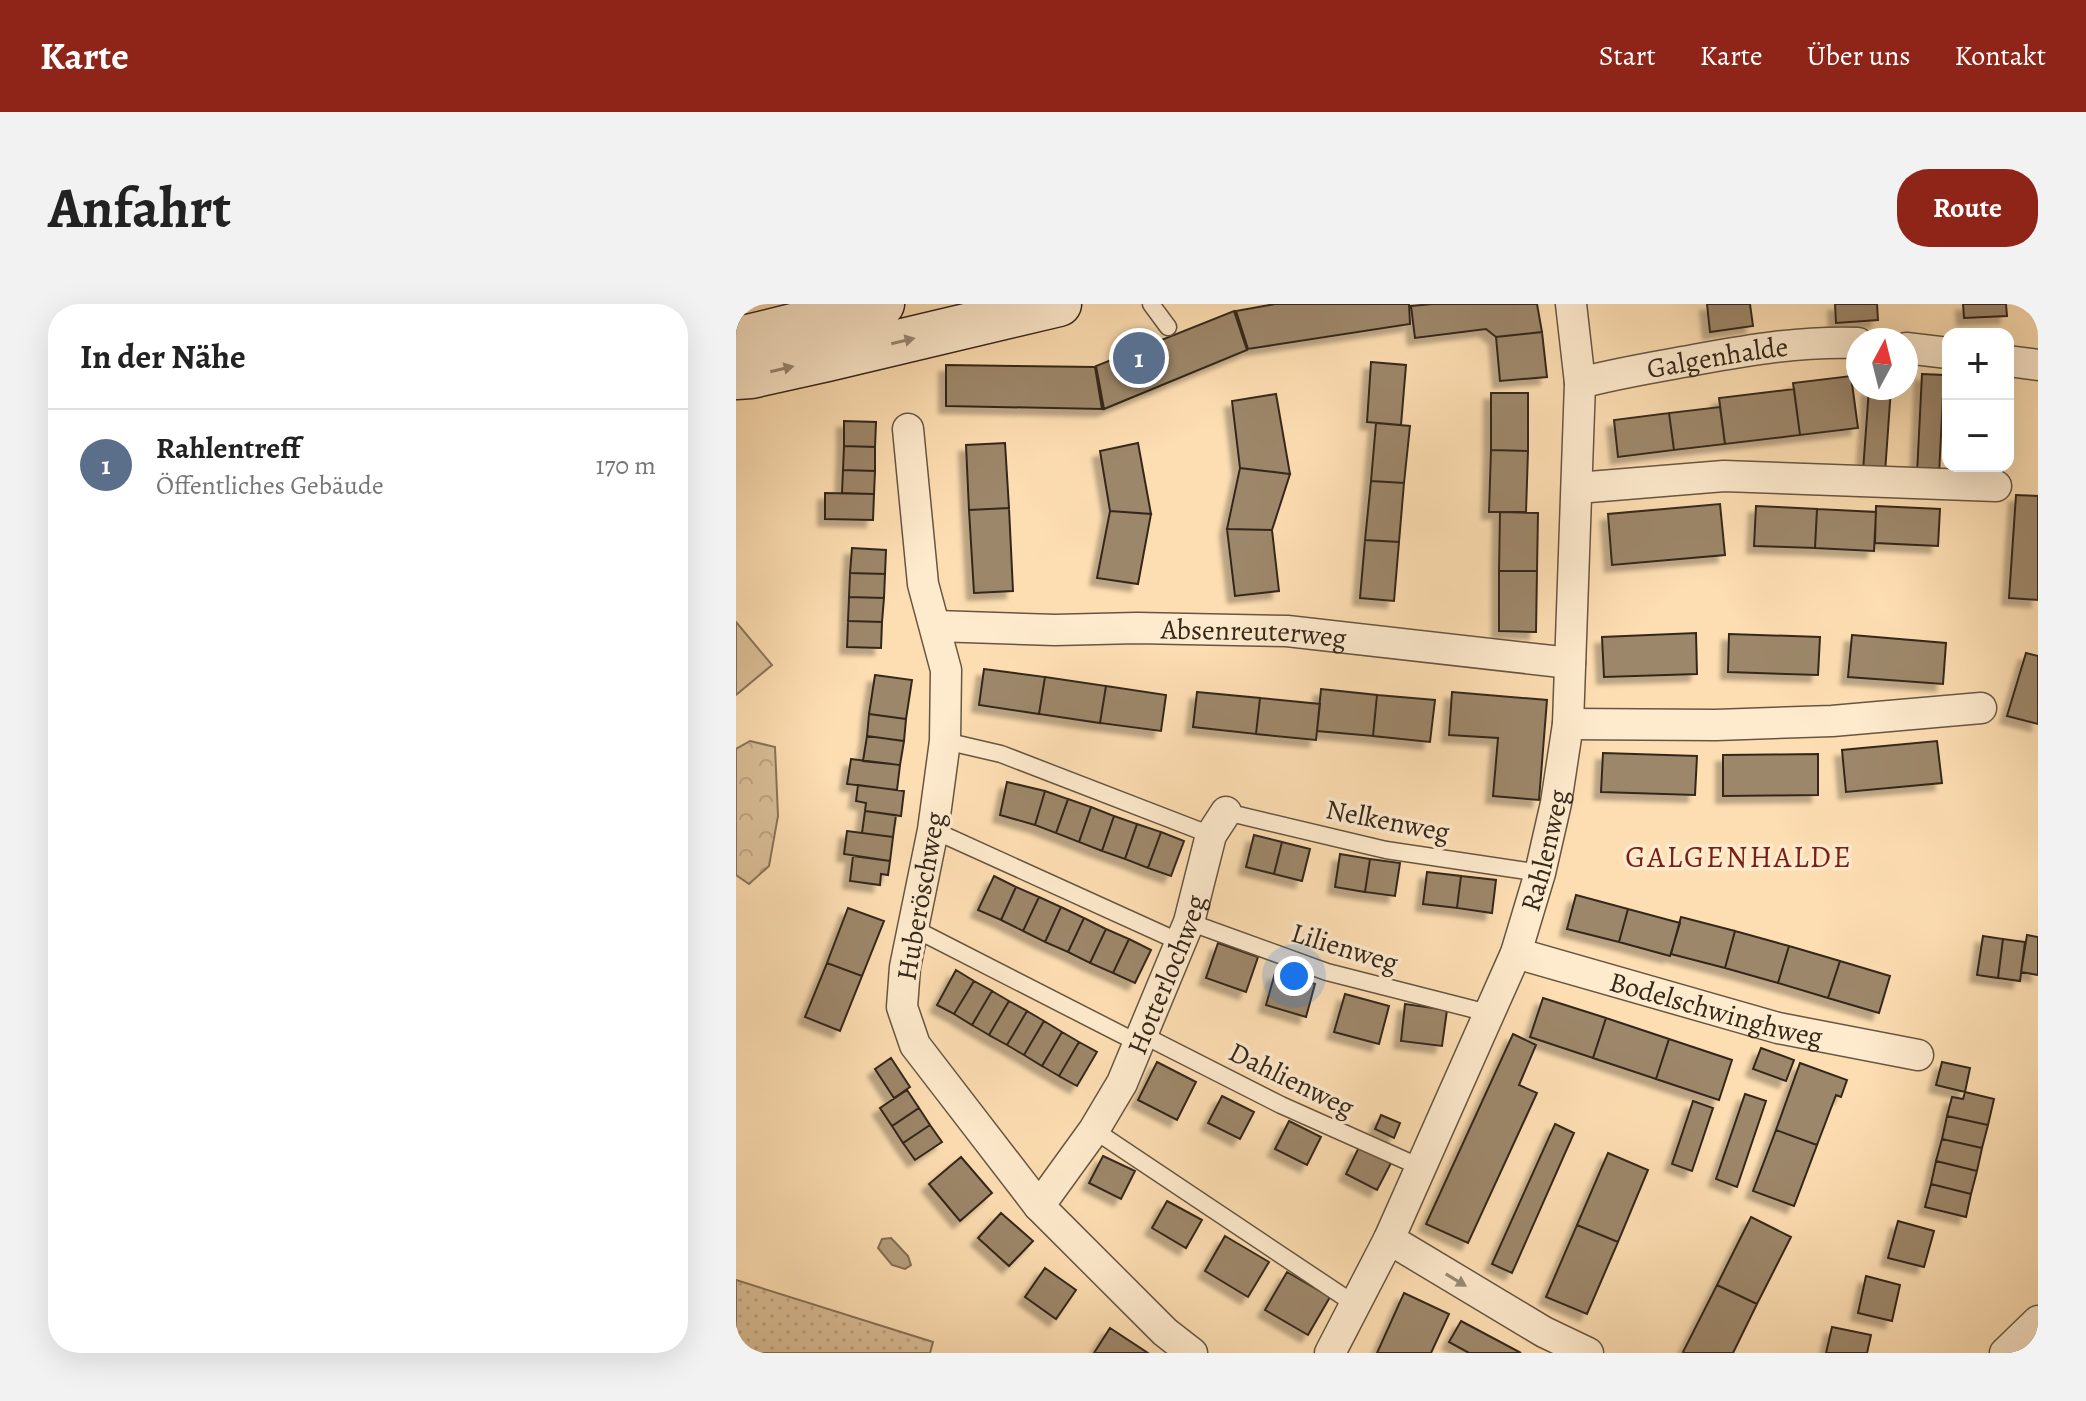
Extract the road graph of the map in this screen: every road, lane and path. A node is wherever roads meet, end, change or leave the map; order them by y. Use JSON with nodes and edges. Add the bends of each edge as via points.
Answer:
{"nodes":[{"id":1,"x":878,"y":304,"type":"edge"},
{"id":2,"x":1059,"y":304,"type":"edge"},
{"id":3,"x":1151,"y":304,"type":"edge"},
{"id":4,"x":1571,"y":304,"type":"edge"},
{"id":5,"x":1168,"y":327,"type":"dead end"},
{"id":6,"x":736,"y":340,"type":"edge"},
{"id":7,"x":1846,"y":343,"type":"edge"},
{"id":8,"x":1918,"y":349,"type":"edge"},
{"id":9,"x":1942,"y":352,"type":"edge"},
{"id":10,"x":2014,"y":362,"type":"edge"},
{"id":11,"x":2038,"y":365,"type":"edge"},
{"id":12,"x":736,"y":377,"type":"edge"},
{"id":13,"x":1580,"y":383,"type":"junction"},
{"id":14,"x":908,"y":429,"type":"dead end"},
{"id":15,"x":1996,"y":486,"type":"dead end"},
{"id":16,"x":1577,"y":488,"type":"junction"},
{"id":17,"x":936,"y":626,"type":"junction"},
{"id":18,"x":1570,"y":663,"type":"junction"},
{"id":19,"x":1981,"y":708,"type":"dead end"},
{"id":20,"x":1568,"y":724,"type":"junction"},
{"id":21,"x":945,"y":741,"type":"junction"},
{"id":22,"x":1219,"y":824,"type":"junction"},
{"id":23,"x":933,"y":830,"type":"junction"},
{"id":24,"x":1540,"y":873,"type":"junction"},
{"id":25,"x":913,"y":928,"type":"junction"},
{"id":26,"x":1186,"y":932,"type":"junction"},
{"id":27,"x":1516,"y":953,"type":"junction"},
{"id":28,"x":1488,"y":1013,"type":"junction"},
{"id":29,"x":1142,"y":1040,"type":"junction"},
{"id":30,"x":1918,"y":1055,"type":"dead end"},
{"id":31,"x":1094,"y":1130,"type":"junction"},
{"id":32,"x":1420,"y":1167,"type":"junction"},
{"id":33,"x":1039,"y":1206,"type":"junction"},
{"id":34,"x":1389,"y":1239,"type":"junction"},
{"id":35,"x":1356,"y":1305,"type":"junction"},
{"id":36,"x":2038,"y":1321,"type":"edge"},
{"id":37,"x":1192,"y":1353,"type":"edge"},
{"id":38,"x":1330,"y":1353,"type":"edge"},
{"id":39,"x":1588,"y":1353,"type":"edge"},
{"id":40,"x":2005,"y":1353,"type":"edge"}],
"edges":[{"from":1,"to":6,"type":"street"},
{"from":12,"to":2,"type":"street","one_way":true},
{"from":3,"to":5,"type":"lane"},
{"from":4,"to":13,"type":"street","name":"Rahlenweg"},
{"from":7,"to":13,"type":"street","name":"Galgenhalde","via":[[1772,346]]},
{"from":8,"to":9,"type":"street"},
{"from":10,"to":11,"type":"street"},
{"from":13,"to":16,"type":"street","name":"Rahlenweg"},
{"from":14,"to":17,"type":"street","name":"Huberöschweg","via":[[923,584]]},
{"from":15,"to":16,"type":"street","via":[[1724,476]]},
{"from":16,"to":18,"type":"street","name":"Rahlenweg"},
{"from":17,"to":18,"type":"street","name":"Absenreuterweg","via":[[1287,631]]},
{"from":17,"to":21,"type":"street","name":"Huberöschweg","via":[[946,670]]},
{"from":18,"to":20,"type":"street","name":"Rahlenweg"},
{"from":19,"to":20,"type":"street","via":[[1803,722]]},
{"from":20,"to":24,"type":"street","name":"Rahlenweg"},
{"from":21,"to":22,"type":"lane","name":"Nelkenweg"},
{"from":21,"to":23,"type":"street","name":"Huberöschweg"},
{"from":22,"to":24,"type":"lane","name":"Nelkenweg"},
{"from":22,"to":26,"type":"street","name":"Hotterlochweg"},
{"from":23,"to":25,"type":"street","name":"Huberöschweg"},
{"from":23,"to":26,"type":"lane","name":"Lilienweg"},
{"from":24,"to":27,"type":"street","name":"Rahlenweg"},
{"from":25,"to":29,"type":"lane","name":"Dahlienweg"},
{"from":25,"to":33,"type":"street","name":"Huberöschweg","via":[[902,1007],[915,1045]]},
{"from":26,"to":28,"type":"lane","name":"Lilienweg"},
{"from":26,"to":29,"type":"street","name":"Hotterlochweg"},
{"from":27,"to":28,"type":"street","name":"Rahlenweg"},
{"from":27,"to":30,"type":"street","name":"Bodelschwinghweg","via":[[1778,1028]]},
{"from":28,"to":32,"type":"street","name":"Rahlenweg"},
{"from":29,"to":31,"type":"street","name":"Hotterlochweg"},
{"from":29,"to":32,"type":"lane","name":"Dahlienweg"},
{"from":31,"to":33,"type":"street","name":"Hotterlochweg"},
{"from":31,"to":35,"type":"lane"},
{"from":32,"to":34,"type":"street","name":"Rahlenweg"},
{"from":33,"to":37,"type":"street","name":"Huberöschweg"},
{"from":34,"to":35,"type":"street","name":"Rahlenweg"},
{"from":34,"to":39,"type":"street","one_way":true},
{"from":35,"to":38,"type":"street","name":"Rahlenweg"},
{"from":36,"to":40,"type":"street"}]}
